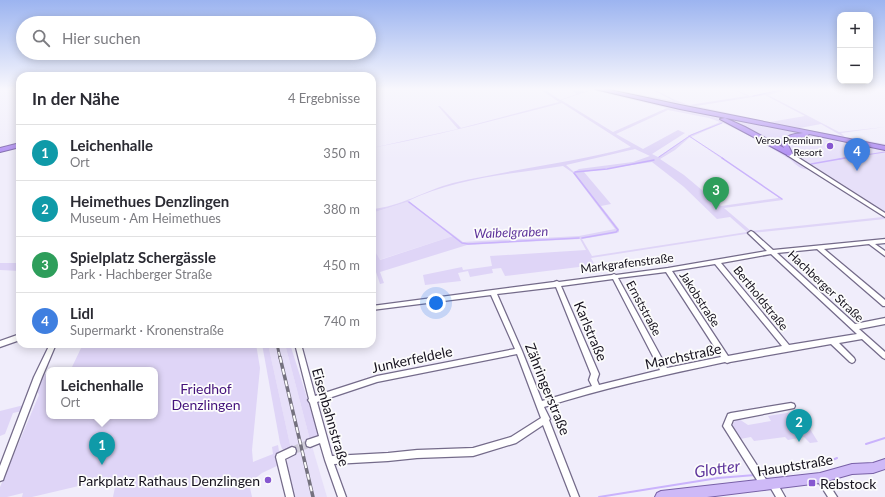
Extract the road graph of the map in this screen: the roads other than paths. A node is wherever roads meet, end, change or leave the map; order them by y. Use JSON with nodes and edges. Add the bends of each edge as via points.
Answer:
{"nodes":[{"id":1,"x":699,"y":112,"type":"edge"},
{"id":2,"x":709,"y":112,"type":"edge"},
{"id":3,"x":707,"y":114,"type":"junction"},
{"id":4,"x":825,"y":137,"type":"junction"},
{"id":5,"x":16,"y":144,"type":"edge"},
{"id":6,"x":16,"y":144,"type":"edge"},
{"id":7,"x":0,"y":147,"type":"edge"},
{"id":8,"x":885,"y":148,"type":"edge"},
{"id":9,"x":0,"y":150,"type":"edge"},
{"id":10,"x":789,"y":154,"type":"junction"},
{"id":11,"x":885,"y":215,"type":"edge"},
{"id":12,"x":751,"y":233,"type":"dead end"},
{"id":13,"x":885,"y":241,"type":"edge"},
{"id":14,"x":869,"y":242,"type":"junction"},
{"id":15,"x":818,"y":247,"type":"junction"},
{"id":16,"x":772,"y":252,"type":"junction"},
{"id":17,"x":885,"y":254,"type":"edge"},
{"id":18,"x":717,"y":262,"type":"junction"},
{"id":19,"x":668,"y":270,"type":"junction"},
{"id":20,"x":614,"y":276,"type":"junction"},
{"id":21,"x":556,"y":283,"type":"junction"},
{"id":22,"x":493,"y":292,"type":"junction"},
{"id":23,"x":885,"y":304,"type":"edge"},
{"id":24,"x":376,"y":307,"type":"edge"},
{"id":25,"x":885,"y":321,"type":"edge"},
{"id":26,"x":854,"y":327,"type":"junction"},
{"id":27,"x":863,"y":336,"type":"junction"},
{"id":28,"x":16,"y":338,"type":"edge"},
{"id":29,"x":833,"y":341,"type":"junction"},
{"id":30,"x":0,"y":344,"type":"edge"},
{"id":31,"x":51,"y":348,"type":"edge"},
{"id":32,"x":299,"y":348,"type":"edge"},
{"id":33,"x":787,"y":348,"type":"junction"},
{"id":34,"x":519,"y":351,"type":"junction"},
{"id":35,"x":885,"y":356,"type":"edge"},
{"id":36,"x":727,"y":360,"type":"junction"},
{"id":37,"x":852,"y":360,"type":"dead end"},
{"id":38,"x":665,"y":372,"type":"junction"},
{"id":39,"x":597,"y":388,"type":"junction"},
{"id":40,"x":312,"y":400,"type":"junction"},
{"id":41,"x":540,"y":405,"type":"junction"},
{"id":42,"x":791,"y":406,"type":"dead end"},
{"id":43,"x":546,"y":419,"type":"junction"},
{"id":44,"x":323,"y":438,"type":"junction"},
{"id":45,"x":310,"y":443,"type":"tunnel mouth"},
{"id":46,"x":292,"y":451,"type":"tunnel mouth"},
{"id":47,"x":329,"y":460,"type":"junction"},
{"id":48,"x":885,"y":464,"type":"edge"},
{"id":49,"x":0,"y":477,"type":"edge"},
{"id":50,"x":820,"y":478,"type":"junction"},
{"id":51,"x":767,"y":483,"type":"junction"},
{"id":52,"x":290,"y":497,"type":"edge"},
{"id":53,"x":342,"y":497,"type":"edge"},
{"id":54,"x":576,"y":497,"type":"edge"},
{"id":55,"x":661,"y":497,"type":"edge"},
{"id":56,"x":781,"y":497,"type":"edge"},
{"id":57,"x":833,"y":497,"type":"edge"}],
"edges":[{"from":1,"to":3,"type":"highway"},
{"from":2,"to":8,"type":"highway"},
{"from":3,"to":4,"type":"highway"},
{"from":3,"to":10,"type":"highway","via":[[743,128]]},
{"from":4,"to":8,"type":"highway"},
{"from":4,"to":10,"type":"highway","via":[[798,135],[788,138],[784,143]]},
{"from":5,"to":7,"type":"highway"},
{"from":6,"to":9,"type":"highway"},
{"from":10,"to":11,"type":"street"},
{"from":12,"to":16,"type":"street","name":"Hachberger Straße"},
{"from":13,"to":14,"type":"street","name":"Markgrafenstraße"},
{"from":14,"to":15,"type":"street","name":"Markgrafenstraße"},
{"from":14,"to":17,"type":"street"},
{"from":15,"to":16,"type":"street","name":"Markgrafenstraße"},
{"from":15,"to":23,"type":"street"},
{"from":16,"to":18,"type":"street","name":"Markgrafenstraße"},
{"from":16,"to":26,"type":"street","name":"Hachberger Straße"},
{"from":18,"to":19,"type":"street","name":"Markgrafenstraße"},
{"from":18,"to":33,"type":"street","name":"Bertholdstraße"},
{"from":19,"to":20,"type":"street","name":"Markgrafenstraße"},
{"from":19,"to":36,"type":"street","name":"Jakobstraße"},
{"from":20,"to":21,"type":"street","name":"Markgrafenstraße"},
{"from":20,"to":38,"type":"street","name":"Ernststraße"},
{"from":21,"to":22,"type":"street","name":"Markgrafenstraße"},
{"from":21,"to":39,"type":"street","name":"Karlstraße","via":[[595,374],[593,380]]},
{"from":22,"to":24,"type":"street","name":"Markgrafenstraße"},
{"from":22,"to":34,"type":"street","name":"Zähringerstraße"},
{"from":25,"to":26,"type":"street"},
{"from":26,"to":27,"type":"street","name":"Hachberger Straße"},
{"from":27,"to":29,"type":"street","name":"Marchstraße"},
{"from":27,"to":35,"type":"street","name":"Hachberger Straße"},
{"from":28,"to":30,"type":"street"},
{"from":29,"to":33,"type":"street","name":"Marchstraße"},
{"from":29,"to":37,"type":"street"},
{"from":31,"to":49,"type":"street"},
{"from":32,"to":40,"type":"street","name":"Eisenbahnstraße"},
{"from":33,"to":36,"type":"street","name":"Marchstraße"},
{"from":34,"to":40,"type":"street","name":"Junkerfeldele","via":[[376,379]]},
{"from":34,"to":41,"type":"street","name":"Zähringerstraße"},
{"from":36,"to":38,"type":"street","name":"Marchstraße"},
{"from":38,"to":39,"type":"street","name":"Marchstraße"},
{"from":39,"to":41,"type":"street","name":"Marchstraße"},
{"from":40,"to":44,"type":"street","name":"Eisenbahnstraße"},
{"from":41,"to":43,"type":"street","name":"Zähringerstraße"},
{"from":42,"to":51,"type":"street","via":[[731,417],[727,426]]},
{"from":43,"to":47,"type":"street","via":[[513,440],[472,452]]},
{"from":43,"to":54,"type":"street","name":"Zähringerstraße"},
{"from":44,"to":45,"type":"street"},
{"from":44,"to":47,"type":"street","name":"Eisenbahnstraße"},
{"from":46,"to":52,"type":"street","via":[[280,457]]},
{"from":47,"to":53,"type":"street","name":"Eisenbahnstraße"},
{"from":48,"to":50,"type":"main road","name":"Hauptstraße","via":[[873,468],[852,469]]},
{"from":50,"to":51,"type":"main road","name":"Hauptstraße"},
{"from":50,"to":57,"type":"street"},
{"from":51,"to":55,"type":"main road","name":"Hauptstraße"},
{"from":51,"to":56,"type":"street"}]}
